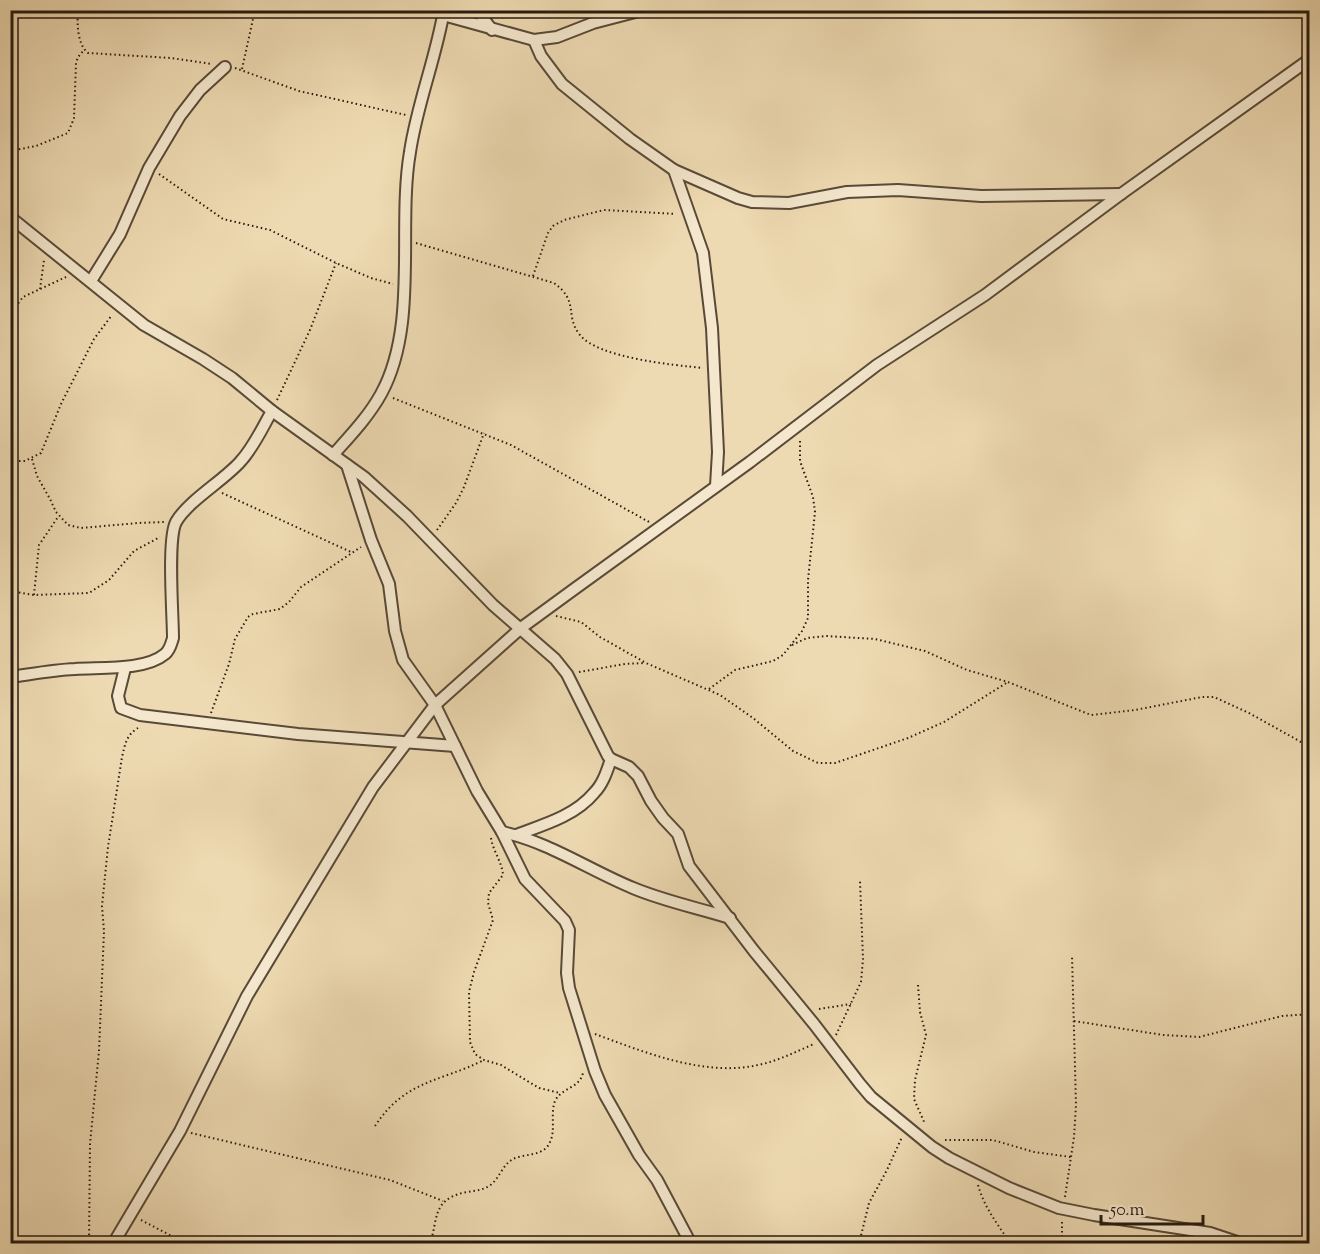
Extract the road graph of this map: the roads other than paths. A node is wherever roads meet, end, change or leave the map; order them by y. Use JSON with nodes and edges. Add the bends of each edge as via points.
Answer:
{"nodes":[{"id":1,"x":477,"y":10,"type":"edge"},
{"id":2,"x":643,"y":10,"type":"edge"},
{"id":3,"x":444,"y":13,"type":"edge"},
{"id":4,"x":492,"y":30,"type":"junction"},
{"id":5,"x":534,"y":40,"type":"junction"},
{"id":6,"x":1310,"y":59,"type":"edge"},
{"id":7,"x":225,"y":66,"type":"dead end"},
{"id":8,"x":674,"y":170,"type":"junction"},
{"id":9,"x":1121,"y":194,"type":"junction"},
{"id":10,"x":10,"y":217,"type":"edge"},
{"id":11,"x":91,"y":281,"type":"junction"},
{"id":12,"x":272,"y":411,"type":"junction"},
{"id":13,"x":333,"y":455,"type":"junction"},
{"id":14,"x":347,"y":464,"type":"junction"},
{"id":15,"x":716,"y":486,"type":"junction"},
{"id":16,"x":521,"y":628,"type":"junction"},
{"id":17,"x":125,"y":668,"type":"junction"},
{"id":18,"x":10,"y":677,"type":"edge"},
{"id":19,"x":435,"y":705,"type":"junction"},
{"id":20,"x":404,"y":744,"type":"junction"},
{"id":21,"x":455,"y":746,"type":"junction"},
{"id":22,"x":611,"y":759,"type":"junction"},
{"id":23,"x":501,"y":832,"type":"junction"},
{"id":24,"x":516,"y":835,"type":"junction"},
{"id":25,"x":730,"y":918,"type":"junction"},
{"id":26,"x":113,"y":1244,"type":"edge"},
{"id":27,"x":691,"y":1244,"type":"edge"},
{"id":28,"x":1243,"y":1244,"type":"edge"}],
"edges":[{"from":1,"to":4,"type":"street"},
{"from":2,"to":5,"type":"street","via":[[557,37]]},
{"from":3,"to":4,"type":"street"},
{"from":3,"to":13,"type":"street","via":[[405,184],[405,286],[400,333],[382,393]]},
{"from":4,"to":5,"type":"street"},
{"from":5,"to":8,"type":"street","via":[[562,84]]},
{"from":6,"to":9,"type":"street"},
{"from":7,"to":11,"type":"street","via":[[192,100],[149,168],[120,234]]},
{"from":8,"to":9,"type":"street","via":[[738,198],[770,204],[847,192],[898,190],[981,196]]},
{"from":8,"to":15,"type":"street","via":[[703,253],[712,328]]},
{"from":9,"to":15,"type":"street","via":[[1003,282],[877,365]]},
{"from":10,"to":11,"type":"street"},
{"from":11,"to":12,"type":"street","via":[[144,325],[232,378]]},
{"from":12,"to":13,"type":"street"},
{"from":12,"to":17,"type":"street","via":[[240,462],[174,526],[170,648],[156,659]]},
{"from":13,"to":14,"type":"street"},
{"from":14,"to":16,"type":"street"},
{"from":14,"to":19,"type":"street","via":[[389,584],[403,660]]},
{"from":15,"to":16,"type":"street"},
{"from":16,"to":19,"type":"street"},
{"from":16,"to":22,"type":"street","via":[[567,674]]},
{"from":17,"to":18,"type":"street","via":[[76,668]]},
{"from":17,"to":20,"type":"street","via":[[118,696],[121,708],[140,715]]},
{"from":19,"to":20,"type":"street"},
{"from":19,"to":21,"type":"street"},
{"from":20,"to":21,"type":"street"},
{"from":20,"to":26,"type":"street","via":[[373,787],[247,996],[180,1131]]},
{"from":21,"to":23,"type":"street"},
{"from":22,"to":24,"type":"street","via":[[595,793],[580,806]]},
{"from":22,"to":25,"type":"street","via":[[638,776],[651,801],[678,834],[689,866]]},
{"from":23,"to":24,"type":"street"},
{"from":23,"to":27,"type":"street","via":[[525,879],[565,921],[569,939],[568,980],[595,1071]]},
{"from":24,"to":25,"type":"street","via":[[632,887]]},
{"from":25,"to":28,"type":"street","via":[[871,1096],[932,1147],[973,1171],[1061,1208],[1210,1233]]}]}
